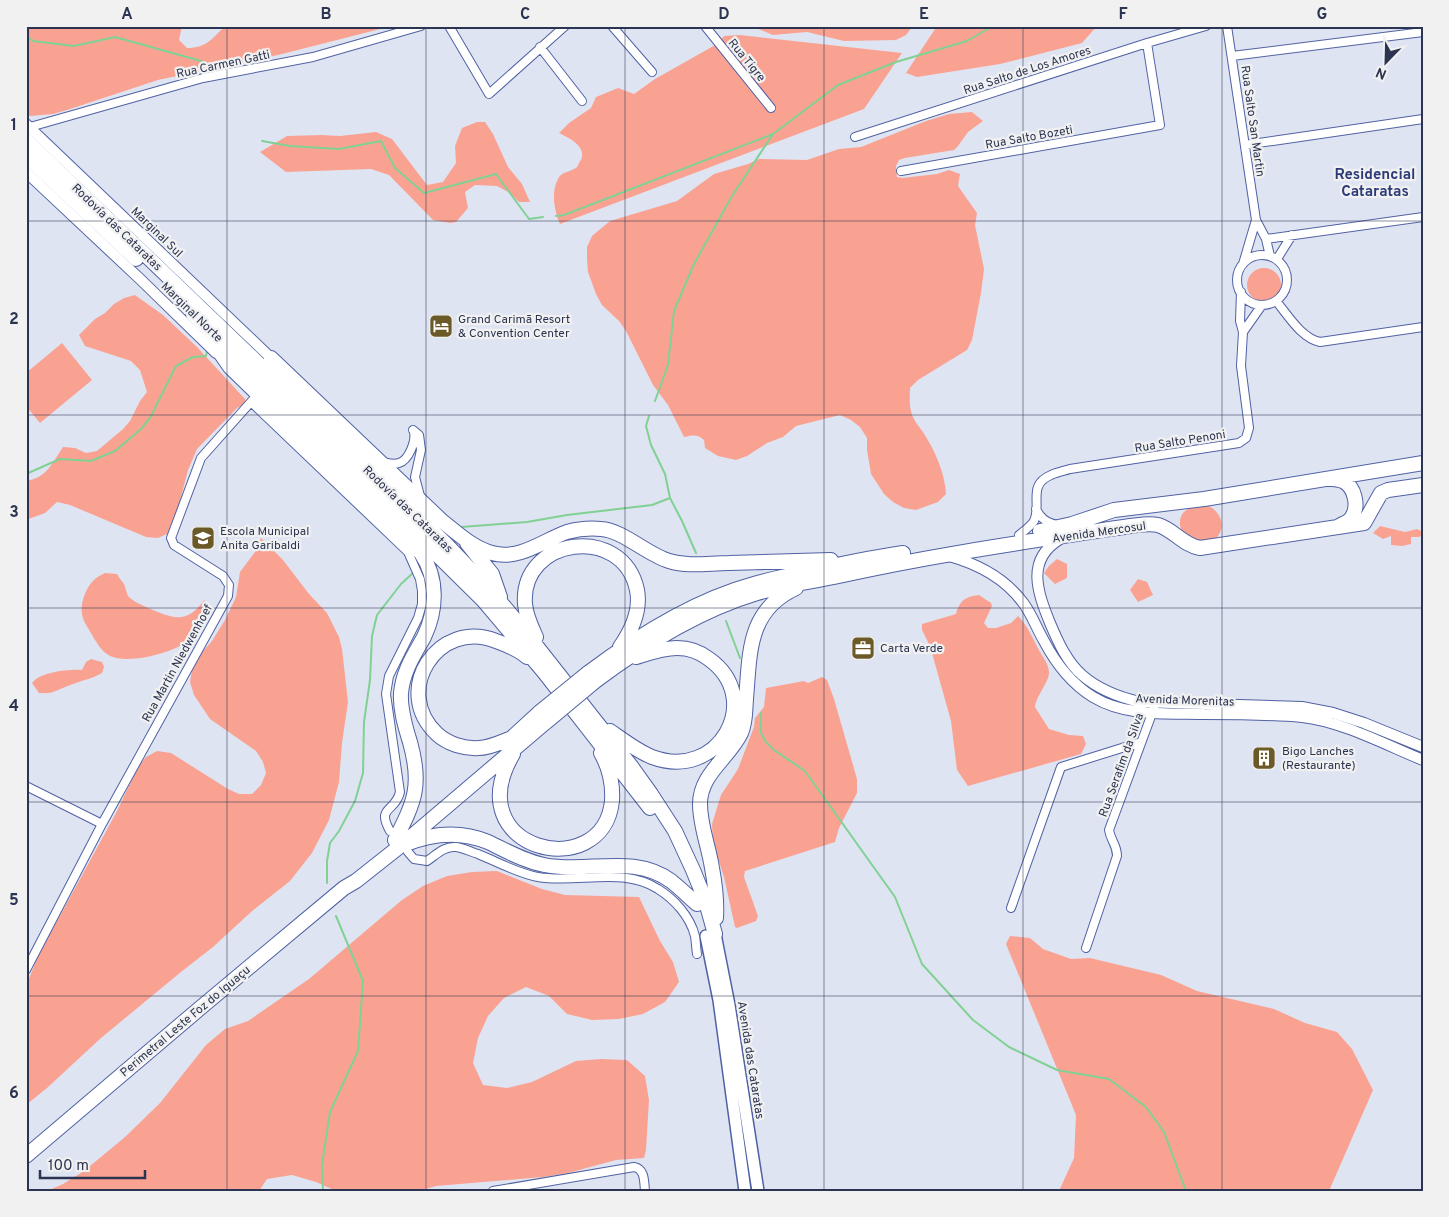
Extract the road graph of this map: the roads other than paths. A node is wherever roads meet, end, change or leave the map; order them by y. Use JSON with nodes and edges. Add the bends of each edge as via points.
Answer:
{"nodes":[{"id":1,"x":421,"y":26,"type":"edge"},
{"id":2,"x":449,"y":26,"type":"edge"},
{"id":3,"x":565,"y":26,"type":"edge"},
{"id":4,"x":612,"y":26,"type":"edge"},
{"id":5,"x":704,"y":26,"type":"edge"},
{"id":6,"x":1206,"y":26,"type":"edge"},
{"id":7,"x":1227,"y":26,"type":"edge"},
{"id":8,"x":1423,"y":32,"type":"edge"},
{"id":9,"x":1147,"y":43,"type":"junction"},
{"id":10,"x":540,"y":47,"type":"junction"},
{"id":11,"x":1232,"y":56,"type":"junction"},
{"id":12,"x":652,"y":72,"type":"dead end"},
{"id":13,"x":582,"y":101,"type":"dead end"},
{"id":14,"x":771,"y":108,"type":"dead end"},
{"id":15,"x":1423,"y":119,"type":"edge"},
{"id":16,"x":27,"y":131,"type":"edge"},
{"id":17,"x":855,"y":137,"type":"dead end"},
{"id":18,"x":1245,"y":145,"type":"junction"},
{"id":19,"x":26,"y":156,"type":"edge"},
{"id":20,"x":901,"y":171,"type":"dead end"},
{"id":21,"x":26,"y":172,"type":"edge"},
{"id":22,"x":1423,"y":218,"type":"edge"},
{"id":23,"x":1256,"y":220,"type":"junction"},
{"id":24,"x":1292,"y":236,"type":"junction"},
{"id":25,"x":1266,"y":238,"type":"junction"},
{"id":26,"x":1273,"y":258,"type":"junction"},
{"id":27,"x":1242,"y":264,"type":"junction"},
{"id":28,"x":1241,"y":292,"type":"junction"},
{"id":29,"x":1276,"y":301,"type":"junction"},
{"id":30,"x":1262,"y":305,"type":"junction"},
{"id":31,"x":193,"y":314,"type":"junction"},
{"id":32,"x":1423,"y":327,"type":"edge"},
{"id":33,"x":1243,"y":332,"type":"junction"},
{"id":34,"x":271,"y":358,"type":"junction"},
{"id":35,"x":230,"y":367,"type":"junction"},
{"id":36,"x":254,"y":398,"type":"junction"},
{"id":37,"x":295,"y":400,"type":"junction"},
{"id":38,"x":378,"y":461,"type":"junction"},
{"id":39,"x":1423,"y":463,"type":"edge"},
{"id":40,"x":1332,"y":479,"type":"junction"},
{"id":41,"x":1423,"y":486,"type":"edge"},
{"id":42,"x":425,"y":505,"type":"junction"},
{"id":43,"x":1036,"y":509,"type":"junction"},
{"id":44,"x":1336,"y":527,"type":"junction"},
{"id":45,"x":1064,"y":531,"type":"junction"},
{"id":46,"x":1019,"y":534,"type":"junction"},
{"id":47,"x":465,"y":540,"type":"junction"},
{"id":48,"x":946,"y":555,"type":"junction"},
{"id":49,"x":862,"y":560,"type":"junction"},
{"id":50,"x":813,"y":581,"type":"junction"},
{"id":51,"x":503,"y":604,"type":"junction"},
{"id":52,"x":545,"y":656,"type":"junction"},
{"id":53,"x":613,"y":661,"type":"junction"},
{"id":54,"x":544,"y":672,"type":"junction"},
{"id":55,"x":1156,"y":703,"type":"junction"},
{"id":56,"x":1260,"y":710,"type":"junction"},
{"id":57,"x":1152,"y":713,"type":"junction"},
{"id":58,"x":582,"y":720,"type":"junction"},
{"id":59,"x":597,"y":722,"type":"junction"},
{"id":60,"x":515,"y":742,"type":"junction"},
{"id":61,"x":1142,"y":742,"type":"junction"},
{"id":62,"x":1423,"y":747,"type":"edge"},
{"id":63,"x":1423,"y":760,"type":"edge"},
{"id":64,"x":26,"y":786,"type":"edge"},
{"id":65,"x":102,"y":824,"type":"junction"},
{"id":66,"x":398,"y":842,"type":"junction"},
{"id":67,"x":697,"y":904,"type":"junction"},
{"id":68,"x":1010,"y":908,"type":"dead end"},
{"id":69,"x":711,"y":935,"type":"junction"},
{"id":70,"x":1086,"y":948,"type":"dead end"},
{"id":71,"x":697,"y":954,"type":"dead end"},
{"id":72,"x":26,"y":970,"type":"edge"},
{"id":73,"x":26,"y":1156,"type":"edge"},
{"id":74,"x":493,"y":1191,"type":"edge"},
{"id":75,"x":645,"y":1191,"type":"edge"},
{"id":76,"x":745,"y":1191,"type":"edge"},
{"id":77,"x":758,"y":1191,"type":"edge"}],
"edges":[{"from":1,"to":16,"type":"street","name":"Rua Carmen Gatti","via":[[313,57],[202,78]]},
{"from":2,"to":10,"type":"street","via":[[489,94]]},
{"from":3,"to":10,"type":"street"},
{"from":4,"to":12,"type":"street"},
{"from":5,"to":14,"type":"street","name":"Rua Tigre"},
{"from":6,"to":9,"type":"street","name":"Rua Salto de Los Amores"},
{"from":7,"to":11,"type":"street","name":"Rua Salto San Martin"},
{"from":8,"to":11,"type":"street"},
{"from":9,"to":17,"type":"street","name":"Rua Salto de Los Amores"},
{"from":9,"to":20,"type":"street","name":"Rua Salto Bozeti","via":[[1160,125]]},
{"from":10,"to":13,"type":"street"},
{"from":11,"to":18,"type":"street","name":"Rua Salto San Martin"},
{"from":15,"to":18,"type":"street"},
{"from":16,"to":34,"type":"main road","name":"Marginal Sul"},
{"from":16,"to":37,"type":"highway","name":"Rodovía das Cataratas"},
{"from":18,"to":23,"type":"street","name":"Rua Salto San Martin"},
{"from":19,"to":31,"type":"highway","name":"Rodovía das Cataratas"},
{"from":21,"to":35,"type":"main road","name":"Marginal Norte"},
{"from":22,"to":24,"type":"street"},
{"from":23,"to":25,"type":"street","name":"Rua Salto San Martin"},
{"from":23,"to":27,"type":"street","name":"Rua Salto San Martin"},
{"from":24,"to":25,"type":"street"},
{"from":24,"to":26,"type":"street"},
{"from":25,"to":26,"type":"street","name":"Rua Salto San Martin"},
{"from":26,"to":27,"type":"street","via":[[1256,255]]},
{"from":26,"to":29,"type":"street","via":[[1283,265],[1288,281]]},
{"from":27,"to":28,"type":"street","via":[[1237,280]]},
{"from":28,"to":30,"type":"street","via":[[1249,301]]},
{"from":28,"to":33,"type":"street","name":"Rua Salto Penoni"},
{"from":29,"to":30,"type":"street"},
{"from":29,"to":32,"type":"street","via":[[1304,334],[1320,342]]},
{"from":30,"to":33,"type":"street"},
{"from":31,"to":35,"type":"highway"},
{"from":31,"to":54,"type":"highway","name":"Rodovía das Cataratas","via":[[484,600]]},
{"from":33,"to":43,"type":"street","name":"Rua Salto Penoni","via":[[1241,366],[1249,428],[1246,438],[1239,443],[1070,469],[1050,475],[1038,485]]},
{"from":34,"to":37,"type":"highway"},
{"from":34,"to":38,"type":"highway"},
{"from":35,"to":36,"type":"highway"},
{"from":36,"to":65,"type":"street","name":"Rua Martin Niedwenhoef","via":[[201,458],[171,538],[174,545],[223,576],[229,585],[228,596]]},
{"from":36,"to":66,"type":"street","via":[[408,552],[420,579],[423,597],[420,612],[386,688],[386,707],[400,792],[397,801],[384,815],[384,821]]},
{"from":36,"to":66,"type":"highway","via":[[428,563],[434,593],[430,620],[406,669],[402,687],[402,709],[416,764],[416,779],[413,804]]},
{"from":37,"to":51,"type":"highway","name":"Rodovía das Cataratas"},
{"from":38,"to":42,"type":"highway"},
{"from":38,"to":42,"type":"street","via":[[399,463],[414,443],[413,430],[419,435],[421,450],[415,476],[417,490]]},
{"from":39,"to":40,"type":"highway","name":"Avenida Mercosul"},
{"from":40,"to":44,"type":"highway","via":[[1344,482],[1352,489],[1356,507],[1348,522]]},
{"from":40,"to":45,"type":"highway","name":"Avenida Mercosul","via":[[1204,500],[1114,510]]},
{"from":41,"to":44,"type":"highway","name":"Avenida Mercosul","via":[[1381,493],[1364,523]]},
{"from":42,"to":47,"type":"highway"},
{"from":43,"to":45,"type":"street","via":[[1045,521]]},
{"from":43,"to":46,"type":"street","name":"Rua Salto Penoni","via":[[1033,522]]},
{"from":44,"to":45,"type":"highway","name":"Avenida Mercosul","via":[[1200,548],[1190,546],[1158,525]]},
{"from":45,"to":46,"type":"highway","name":"Avenida Mercosul"},
{"from":45,"to":48,"type":"highway","name":"Avenida Mercosul"},
{"from":45,"to":55,"type":"main road","name":"Avenida Morenitas","via":[[1048,546],[1041,560],[1037,587],[1057,639],[1080,674],[1098,688],[1121,698]]},
{"from":46,"to":49,"type":"highway","name":"Avenida Mercosul"},
{"from":47,"to":49,"type":"highway","via":[[493,554],[511,554],[567,532],[604,529],[647,552],[694,566]]},
{"from":47,"to":51,"type":"highway","via":[[492,574]]},
{"from":48,"to":50,"type":"highway","name":"Avenida Mercosul"},
{"from":48,"to":57,"type":"main road","name":"Avenida Morenitas","via":[[983,569],[1016,593],[1058,664],[1093,697],[1118,708]]},
{"from":49,"to":53,"type":"highway","via":[[735,591],[669,620],[635,640]]},
{"from":50,"to":53,"type":"highway","via":[[757,593],[660,636]]},
{"from":50,"to":69,"type":"highway","via":[[788,592],[774,603],[758,624],[748,656],[745,721],[734,745],[709,774],[701,792],[701,821],[713,868],[716,912]]},
{"from":51,"to":52,"type":"highway","name":"Rodovía das Cataratas"},
{"from":52,"to":53,"type":"highway","via":[[528,620],[525,599],[528,585],[534,572],[549,556],[568,547],[583,545],[617,557],[627,568],[636,588],[638,610],[634,624]]},
{"from":52,"to":59,"type":"highway","name":"Rodovía das Cataratas"},
{"from":53,"to":59,"type":"highway","via":[[661,650],[684,648],[699,653],[718,666],[730,686],[734,701],[731,722],[725,736],[710,752],[676,761],[646,754]]},
{"from":53,"to":60,"type":"highway","name":"Perimetral Leste Foz do Iguaçu","bridge":true},
{"from":54,"to":58,"type":"highway","name":"Rodovía das Cataratas"},
{"from":54,"to":60,"type":"highway","via":[[523,654],[494,640],[478,637],[448,644],[426,665],[420,680],[420,704],[425,718],[440,737],[462,747],[477,749]]},
{"from":55,"to":56,"type":"main road","name":"Avenida Morenitas"},
{"from":55,"to":57,"type":"street","name":"Rua Serafim da Silva"},
{"from":56,"to":57,"type":"main road","name":"Avenida Morenitas"},
{"from":56,"to":62,"type":"main road","name":"Avenida Morenitas","via":[[1302,708],[1333,713]]},
{"from":56,"to":63,"type":"main road","name":"Avenida Morenitas","via":[[1329,723]]},
{"from":57,"to":61,"type":"street","name":"Rua Serafim da Silva"},
{"from":58,"to":60,"type":"highway","via":[[605,760],[612,796],[604,823],[595,834],[578,845],[558,849],[537,846],[519,835],[506,819],[500,799],[500,784]]},
{"from":58,"to":67,"type":"highway","name":"Rodovía das Cataratas","via":[[649,807],[673,847]]},
{"from":59,"to":69,"type":"highway","name":"Rodovía das Cataratas","via":[[675,831],[706,902]]},
{"from":60,"to":66,"type":"highway","name":"Perimetral Leste Foz do Iguaçu"},
{"from":61,"to":68,"type":"street","via":[[1061,767]]},
{"from":61,"to":70,"type":"street","name":"Rua Serafim da Silva","via":[[1109,830],[1117,856]]},
{"from":64,"to":65,"type":"street"},
{"from":65,"to":72,"type":"street","name":"Rua Martin Niedwenhoef"},
{"from":66,"to":67,"type":"highway","via":[[455,834],[480,839],[521,858],[551,866],[632,866],[665,877]]},
{"from":66,"to":71,"type":"street","via":[[414,859],[427,862],[445,848],[459,847],[537,876],[556,879],[623,878],[648,884],[674,900],[684,913],[695,937]]},
{"from":66,"to":73,"type":"highway","name":"Perimetral Leste Foz do Iguaçu","via":[[356,881]]},
{"from":67,"to":69,"type":"highway","name":"Rodovía das Cataratas"},
{"from":69,"to":76,"type":"main road","name":"Avenida das Cataratas"},
{"from":69,"to":77,"type":"main road","name":"Avenida das Cataratas","via":[[729,1005]]},
{"from":74,"to":75,"type":"street","via":[[634,1167],[642,1171]]}]}
